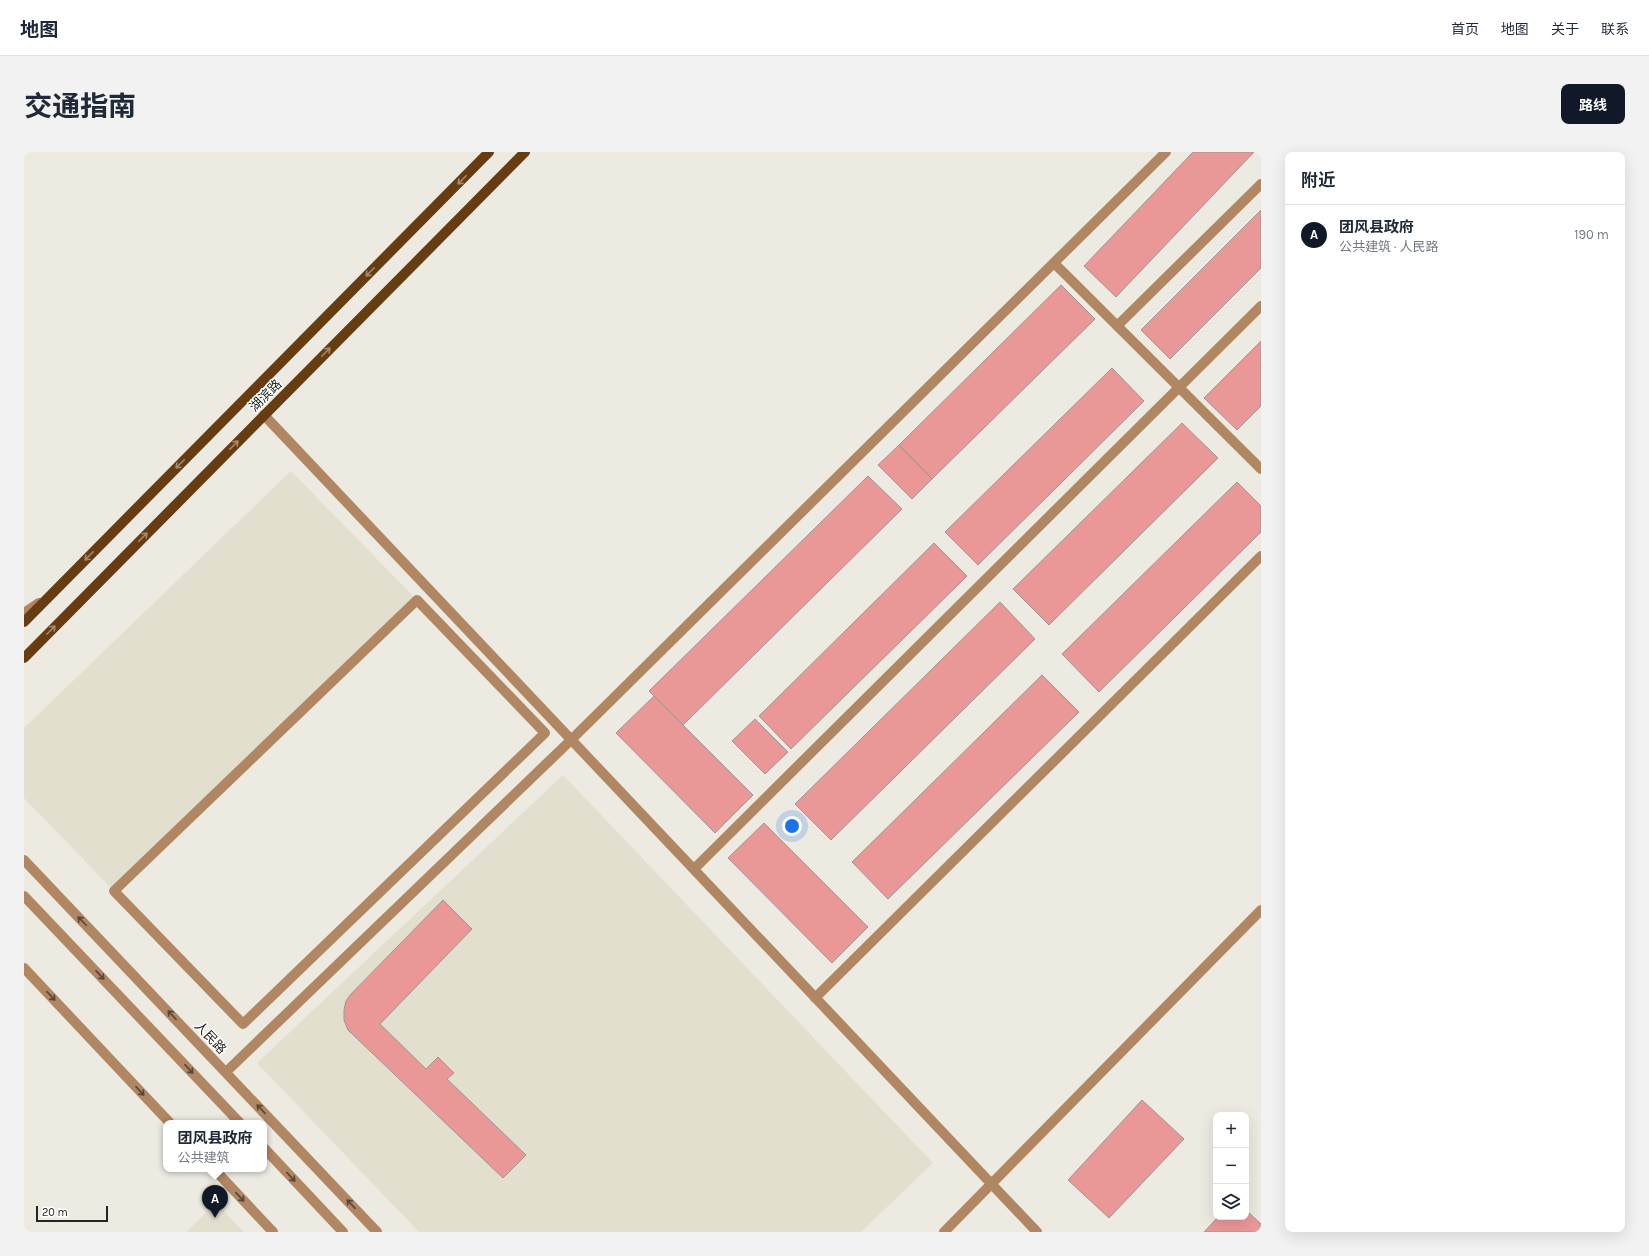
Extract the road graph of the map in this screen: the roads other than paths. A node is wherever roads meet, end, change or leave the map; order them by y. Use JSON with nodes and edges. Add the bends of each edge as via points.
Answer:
{"nodes":[{"id":1,"x":489,"y":152,"type":"edge"},
{"id":2,"x":524,"y":152,"type":"edge"},
{"id":3,"x":1166,"y":152,"type":"edge"},
{"id":4,"x":1261,"y":184,"type":"edge"},
{"id":5,"x":1054,"y":263,"type":"junction"},
{"id":6,"x":1261,"y":306,"type":"edge"},
{"id":7,"x":1117,"y":326,"type":"junction"},
{"id":8,"x":1179,"y":387,"type":"junction"},
{"id":9,"x":264,"y":415,"type":"junction"},
{"id":10,"x":1261,"y":469,"type":"edge"},
{"id":11,"x":1261,"y":556,"type":"edge"},
{"id":12,"x":48,"y":598,"type":"junction"},
{"id":13,"x":24,"y":613,"type":"edge"},
{"id":14,"x":24,"y":622,"type":"edge"},
{"id":15,"x":24,"y":658,"type":"edge"},
{"id":16,"x":571,"y":740,"type":"junction"},
{"id":17,"x":24,"y":860,"type":"edge"},
{"id":18,"x":694,"y":869,"type":"junction"},
{"id":19,"x":114,"y":891,"type":"joint"},
{"id":20,"x":24,"y":896,"type":"edge"},
{"id":21,"x":1261,"y":910,"type":"edge"},
{"id":22,"x":24,"y":968,"type":"edge"},
{"id":23,"x":816,"y":998,"type":"junction"},
{"id":24,"x":226,"y":1072,"type":"junction"},
{"id":25,"x":167,"y":1120,"type":"edge"},
{"id":26,"x":237,"y":1120,"type":"edge"},
{"id":27,"x":267,"y":1151,"type":"edge"},
{"id":28,"x":217,"y":1172,"type":"edge"},
{"id":29,"x":991,"y":1184,"type":"junction"},
{"id":30,"x":273,"y":1232,"type":"edge"},
{"id":31,"x":343,"y":1232,"type":"edge"},
{"id":32,"x":377,"y":1232,"type":"edge"},
{"id":33,"x":944,"y":1232,"type":"edge"},
{"id":34,"x":1037,"y":1232,"type":"edge"}],
"edges":[{"from":1,"to":12,"type":"main road","name":"湖滨路","one_way":true},
{"from":9,"to":2,"type":"main road","name":"湖滨路","one_way":true},
{"from":3,"to":5,"type":"street"},
{"from":4,"to":7,"type":"street"},
{"from":5,"to":7,"type":"street"},
{"from":5,"to":16,"type":"street"},
{"from":6,"to":8,"type":"street"},
{"from":7,"to":8,"type":"street"},
{"from":8,"to":10,"type":"street"},
{"from":8,"to":18,"type":"street"},
{"from":15,"to":9,"type":"main road","name":"湖滨路","one_way":true},
{"from":9,"to":16,"type":"street"},
{"from":11,"to":23,"type":"street"},
{"from":12,"to":13,"type":"street"},
{"from":12,"to":14,"type":"main road","name":"湖滨路"},
{"from":16,"to":18,"type":"street"},
{"from":16,"to":24,"type":"street"},
{"from":24,"to":17,"type":"street","name":"人民路","one_way":true},
{"from":18,"to":23,"type":"street"},
{"from":19,"to":19,"type":"street","via":[[417,600],[545,733],[243,1024]]},
{"from":20,"to":26,"type":"street","one_way":true},
{"from":21,"to":29,"type":"street"},
{"from":22,"to":25,"type":"street","one_way":true},
{"from":23,"to":29,"type":"street"},
{"from":32,"to":24,"type":"street","name":"人民路","one_way":true},
{"from":27,"to":31,"type":"street","one_way":true},
{"from":28,"to":30,"type":"street","one_way":true},
{"from":29,"to":33,"type":"street"},
{"from":29,"to":34,"type":"street"}]}
